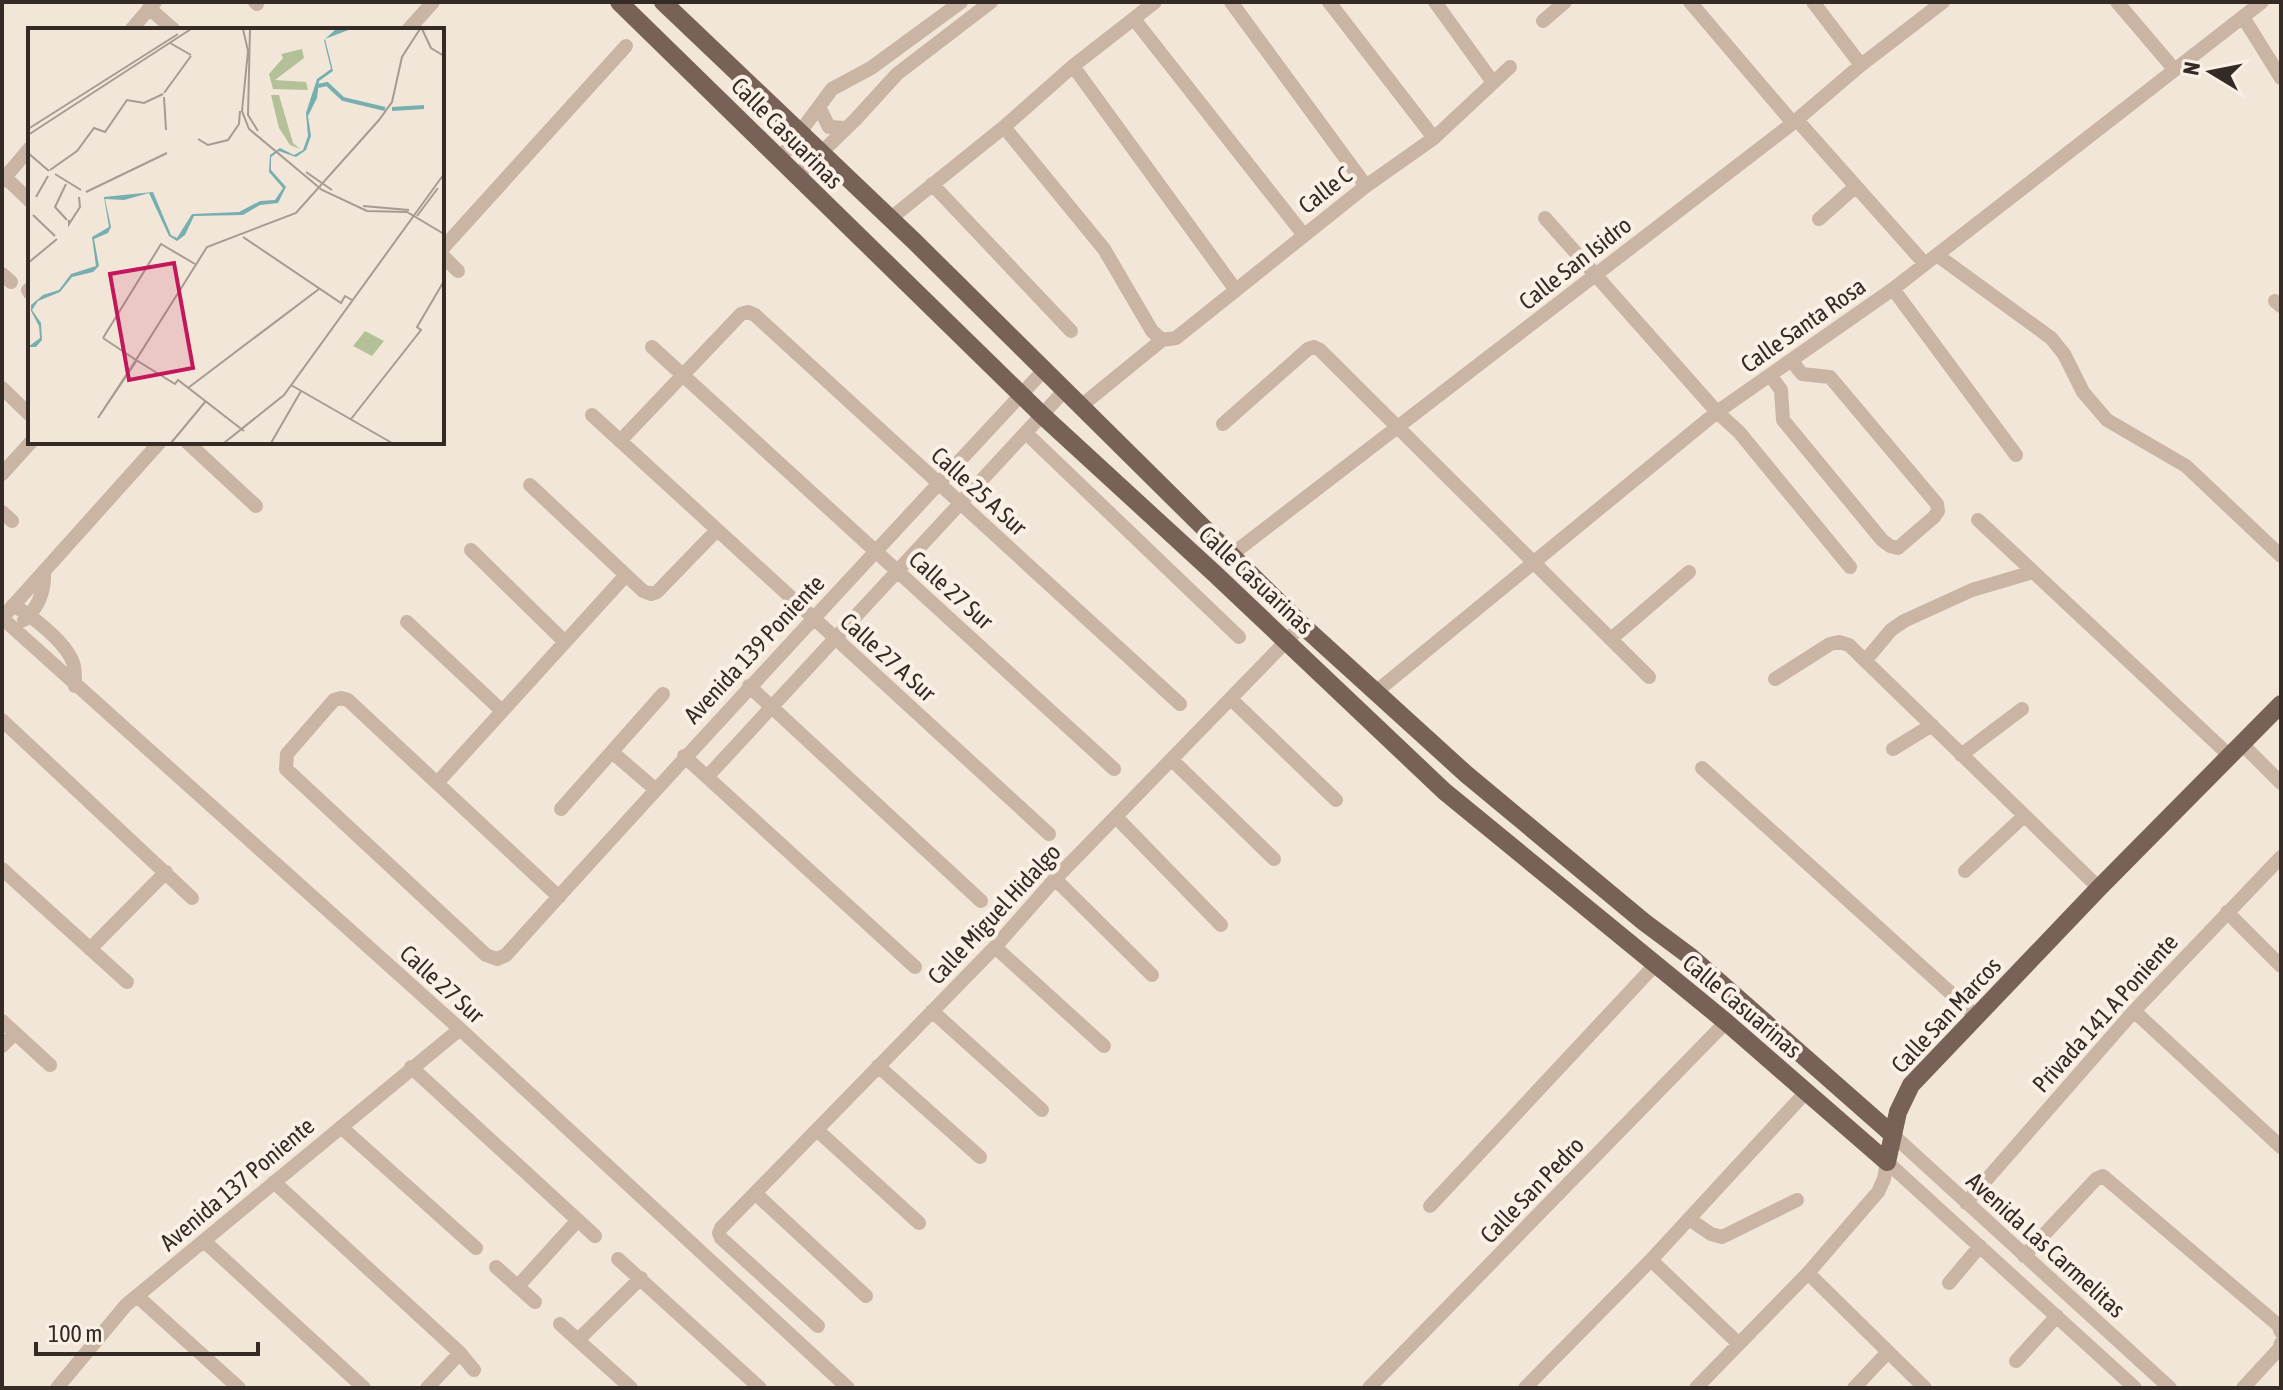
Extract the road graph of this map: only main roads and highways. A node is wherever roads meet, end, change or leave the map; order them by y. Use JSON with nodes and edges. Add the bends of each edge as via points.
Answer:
{"nodes":[{"id":1,"x":619,"y":2,"type":"edge"},
{"id":2,"x":663,"y":2,"type":"edge"},
{"id":3,"x":2281,"y":704,"type":"edge"},
{"id":4,"x":1893,"y":1135,"type":"junction"},
{"id":5,"x":1887,"y":1162,"type":"joint"}],
"edges":[{"from":1,"to":5,"type":"main road","name":"Calle Casuarinas","via":[[1021,395],[1444,791]]},
{"from":2,"to":4,"type":"main road","name":"Calle Casuarinas","via":[[891,218],[1302,625],[1466,774],[1691,957]]},
{"from":3,"to":4,"type":"main road","name":"Calle San Marcos","via":[[1911,1085]]},
{"from":4,"to":5,"type":"main road","name":"Calle San Marcos"}]}
